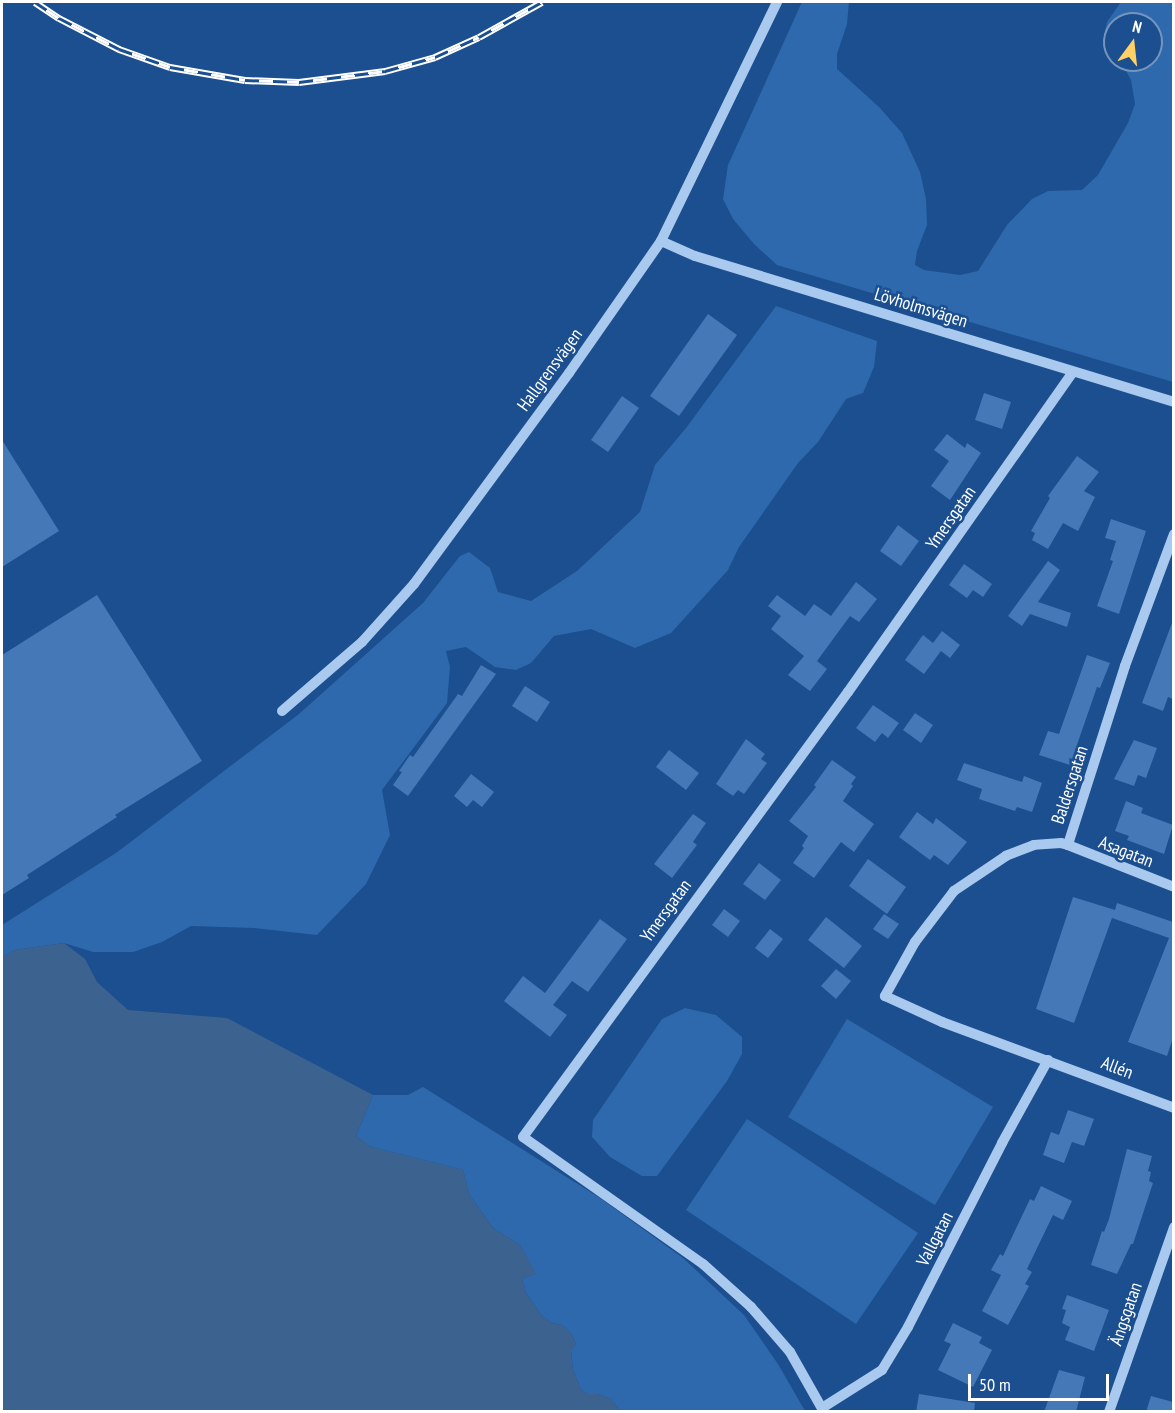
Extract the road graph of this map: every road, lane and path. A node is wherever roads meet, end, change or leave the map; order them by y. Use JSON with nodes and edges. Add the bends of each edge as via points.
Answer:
{"nodes":[{"id":1,"x":777,"y":2,"type":"edge"},
{"id":2,"x":661,"y":241,"type":"junction"},
{"id":3,"x":1073,"y":372,"type":"junction"},
{"id":4,"x":1173,"y":402,"type":"edge"},
{"id":5,"x":1173,"y":534,"type":"edge"},
{"id":6,"x":282,"y":711,"type":"dead end"},
{"id":7,"x":1068,"y":846,"type":"junction"},
{"id":8,"x":1173,"y":887,"type":"edge"},
{"id":9,"x":1048,"y":1060,"type":"junction"},
{"id":10,"x":1173,"y":1108,"type":"edge"},
{"id":11,"x":1173,"y":1227,"type":"edge"},
{"id":12,"x":823,"y":1410,"type":"edge"},
{"id":13,"x":1109,"y":1412,"type":"edge"}],
"edges":[{"from":1,"to":2,"type":"street","name":"Hallgrensvägen"},
{"from":2,"to":3,"type":"street","name":"Lövholmsvägen","via":[[695,256]]},
{"from":2,"to":6,"type":"street","name":"Hallgrensvägen","via":[[414,584],[362,642]]},
{"from":3,"to":4,"type":"street","name":"Lövholmsvägen"},
{"from":3,"to":12,"type":"street","name":"Ymersgatan","via":[[855,682],[523,1137],[703,1264],[751,1307],[790,1352]]},
{"from":5,"to":7,"type":"street","name":"Baldersgatan","via":[[1125,666]]},
{"from":7,"to":8,"type":"street","name":"Asagatan"},
{"from":7,"to":9,"type":"street","name":"Baldersgatan","via":[[1034,845],[1006,856],[954,891],[915,942],[885,996],[942,1022]]},
{"from":9,"to":10,"type":"street","name":"Allén"},
{"from":9,"to":12,"type":"street","name":"Vallgatan","via":[[882,1370]]},
{"from":11,"to":13,"type":"street","name":"Ängsgatan"}]}
